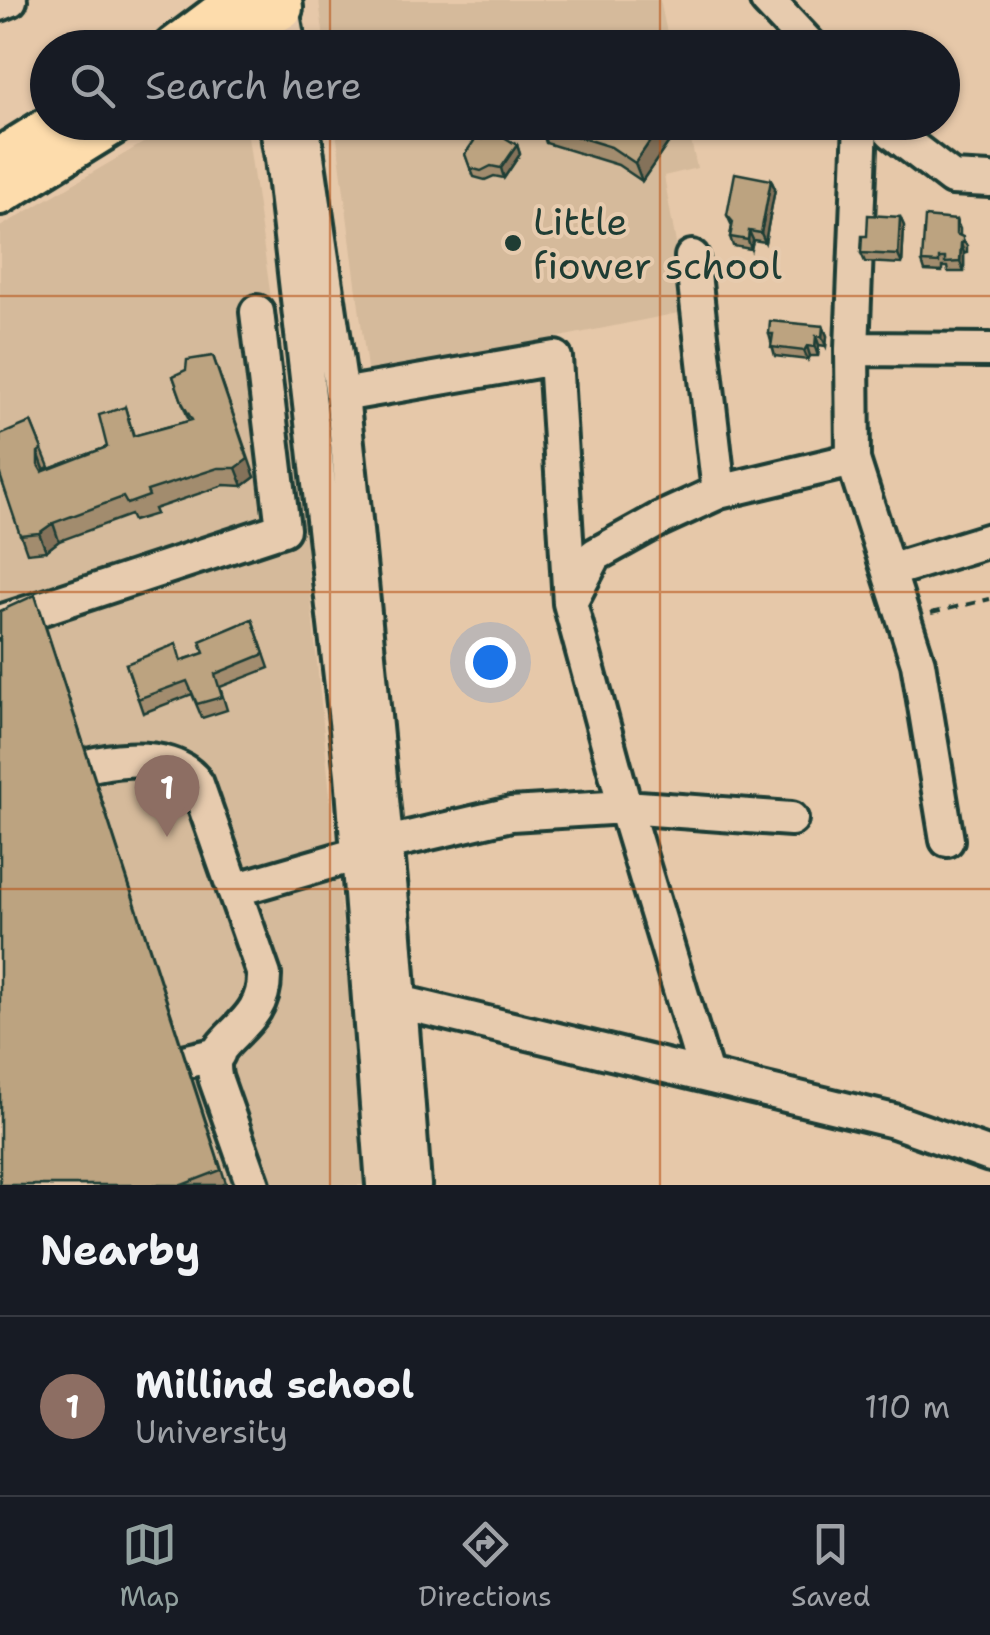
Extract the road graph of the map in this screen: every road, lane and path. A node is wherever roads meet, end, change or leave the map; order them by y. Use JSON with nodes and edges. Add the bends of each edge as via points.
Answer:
{"nodes":[{"id":1,"x":10,"y":0,"type":"edge"},
{"id":2,"x":767,"y":0,"type":"edge"},
{"id":3,"x":0,"y":4,"type":"edge"},
{"id":4,"x":262,"y":13,"type":"edge"},
{"id":5,"x":219,"y":30,"type":"edge"},
{"id":6,"x":242,"y":30,"type":"edge"},
{"id":7,"x":795,"y":30,"type":"edge"},
{"id":8,"x":30,"y":139,"type":"edge"},
{"id":9,"x":87,"y":140,"type":"edge"},
{"id":10,"x":279,"y":140,"type":"edge"},
{"id":11,"x":305,"y":140,"type":"edge"},
{"id":12,"x":860,"y":140,"type":"edge"},
{"id":13,"x":902,"y":140,"type":"edge"},
{"id":14,"x":0,"y":158,"type":"edge"},
{"id":15,"x":990,"y":180,"type":"edge"},
{"id":16,"x":0,"y":194,"type":"edge"},
{"id":17,"x":692,"y":257,"type":"dead end"},
{"id":18,"x":257,"y":312,"type":"dead end"},
{"id":19,"x":852,"y":350,"type":"junction"},
{"id":20,"x":990,"y":350,"type":"edge"},
{"id":21,"x":342,"y":395,"type":"junction"},
{"id":22,"x":853,"y":460,"type":"junction"},
{"id":23,"x":719,"y":492,"type":"junction"},
{"id":24,"x":990,"y":540,"type":"edge"},
{"id":25,"x":888,"y":570,"type":"junction"},
{"id":26,"x":990,"y":599,"type":"edge"},
{"id":27,"x":570,"y":603,"type":"junction"},
{"id":28,"x":904,"y":619,"type":"junction"},
{"id":29,"x":0,"y":622,"type":"edge"},
{"id":30,"x":25,"y":801,"type":"edge"},
{"id":31,"x":625,"y":807,"type":"junction"},
{"id":32,"x":791,"y":819,"type":"dead end"},
{"id":33,"x":947,"y":840,"type":"dead end"},
{"id":34,"x":372,"y":848,"type":"junction"},
{"id":35,"x":234,"y":890,"type":"junction"},
{"id":36,"x":384,"y":998,"type":"junction"},
{"id":37,"x":218,"y":1054,"type":"junction"},
{"id":38,"x":119,"y":1072,"type":"edge"},
{"id":39,"x":706,"y":1075,"type":"junction"},
{"id":40,"x":981,"y":1142,"type":"edge"},
{"id":41,"x":254,"y":1185,"type":"edge"},
{"id":42,"x":383,"y":1185,"type":"edge"},
{"id":43,"x":414,"y":1185,"type":"edge"}],
"edges":[{"from":1,"to":3,"type":"street"},
{"from":2,"to":7,"type":"street"},
{"from":4,"to":5,"type":"main road"},
{"from":4,"to":6,"type":"main road"},
{"from":8,"to":14,"type":"main road"},
{"from":9,"to":16,"type":"main road"},
{"from":10,"to":34,"type":"street","via":[[352,774]]},
{"from":11,"to":21,"type":"street"},
{"from":12,"to":19,"type":"street"},
{"from":13,"to":15,"type":"street","via":[[952,178]]},
{"from":17,"to":23,"type":"street"},
{"from":18,"to":29,"type":"street","via":[[283,529]]},
{"from":19,"to":20,"type":"street"},
{"from":19,"to":22,"type":"street"},
{"from":21,"to":27,"type":"street","via":[[554,358]]},
{"from":21,"to":34,"type":"street"},
{"from":22,"to":23,"type":"street"},
{"from":22,"to":25,"type":"street"},
{"from":23,"to":27,"type":"street","via":[[595,555]]},
{"from":24,"to":25,"type":"street"},
{"from":25,"to":28,"type":"street"},
{"from":26,"to":28,"type":"path"},
{"from":27,"to":31,"type":"street"},
{"from":28,"to":33,"type":"street","via":[[918,663]]},
{"from":30,"to":35,"type":"street","via":[[74,768],[148,761],[176,766],[197,784]]},
{"from":31,"to":32,"type":"street"},
{"from":31,"to":34,"type":"street","via":[[511,814]]},
{"from":31,"to":39,"type":"street"},
{"from":34,"to":35,"type":"street"},
{"from":34,"to":36,"type":"street"},
{"from":35,"to":37,"type":"street","via":[[264,988],[252,1015]]},
{"from":36,"to":39,"type":"street"},
{"from":36,"to":42,"type":"street"},
{"from":36,"to":43,"type":"street"},
{"from":37,"to":38,"type":"street"},
{"from":37,"to":41,"type":"street","via":[[216,1080]]},
{"from":39,"to":40,"type":"street"}]}
